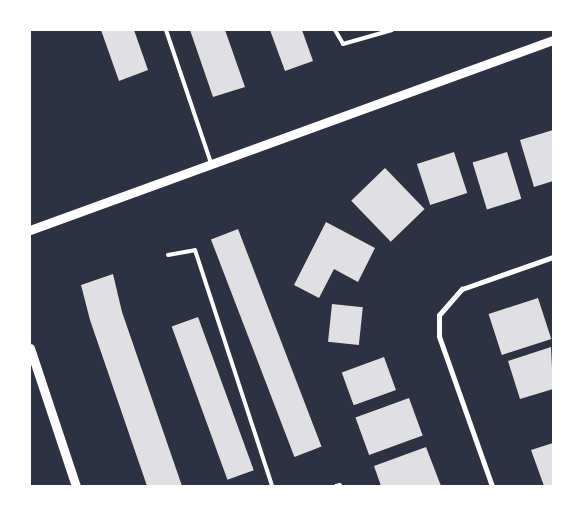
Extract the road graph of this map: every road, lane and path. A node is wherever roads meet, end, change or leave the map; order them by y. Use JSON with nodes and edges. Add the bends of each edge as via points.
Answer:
{"nodes":[{"id":1,"x":166,"y":30,"type":"edge"},
{"id":2,"x":335,"y":30,"type":"edge"},
{"id":3,"x":392,"y":30,"type":"edge"},
{"id":4,"x":553,"y":40,"type":"edge"},
{"id":5,"x":212,"y":164,"type":"junction"},
{"id":6,"x":30,"y":230,"type":"edge"},
{"id":7,"x":168,"y":255,"type":"dead end"},
{"id":8,"x":553,"y":257,"type":"edge"},
{"id":9,"x":30,"y":348,"type":"edge"},
{"id":10,"x":76,"y":486,"type":"edge"},
{"id":11,"x":272,"y":486,"type":"edge"},
{"id":12,"x":492,"y":486,"type":"edge"}],
"edges":[{"from":1,"to":5,"type":"lane"},
{"from":2,"to":3,"type":"lane","via":[[343,44]]},
{"from":4,"to":5,"type":"street"},
{"from":5,"to":6,"type":"street"},
{"from":7,"to":11,"type":"lane","via":[[195,250]]},
{"from":8,"to":12,"type":"street","via":[[462,289],[438,316],[439,336]]},
{"from":9,"to":10,"type":"street"}]}
